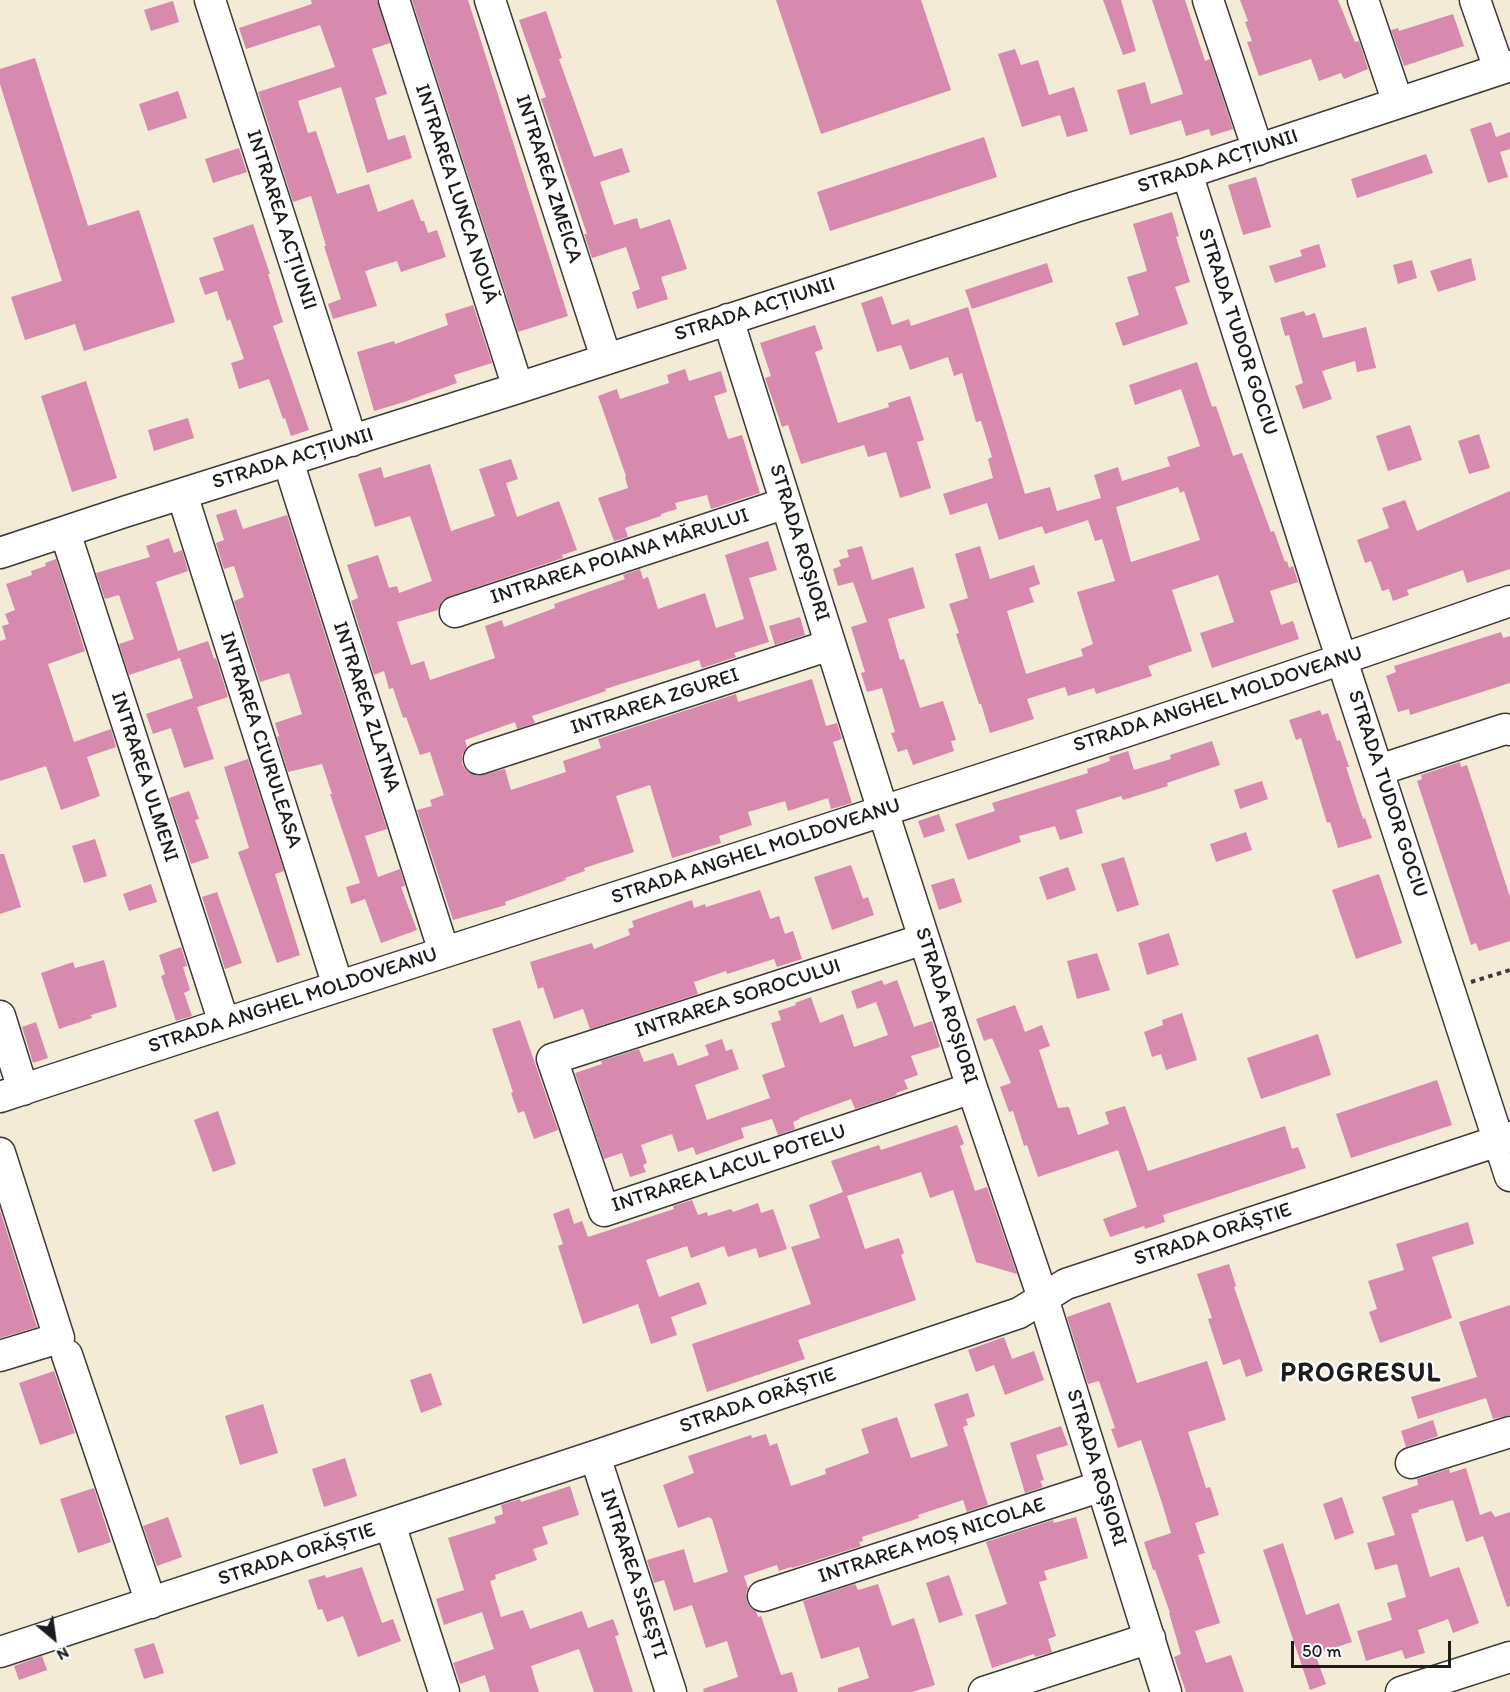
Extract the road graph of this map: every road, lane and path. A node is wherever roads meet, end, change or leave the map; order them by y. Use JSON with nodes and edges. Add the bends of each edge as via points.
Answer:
{"nodes":[{"id":1,"x":210,"y":0,"type":"edge"},
{"id":2,"x":394,"y":0,"type":"edge"},
{"id":3,"x":490,"y":0,"type":"edge"},
{"id":4,"x":1208,"y":0,"type":"edge"},
{"id":5,"x":1363,"y":0,"type":"edge"},
{"id":6,"x":1475,"y":0,"type":"edge"},
{"id":7,"x":1505,"y":67,"type":"edge"},
{"id":8,"x":1398,"y":103,"type":"junction"},
{"id":9,"x":1258,"y":150,"type":"junction"},
{"id":10,"x":1186,"y":173,"type":"junction"},
{"id":11,"x":728,"y":319,"type":"junction"},
{"id":12,"x":606,"y":358,"type":"junction"},
{"id":13,"x":518,"y":388,"type":"junction"},
{"id":14,"x":352,"y":441,"type":"junction"},
{"id":15,"x":288,"y":461,"type":"junction"},
{"id":16,"x":182,"y":494,"type":"junction"},
{"id":17,"x":786,"y":502,"type":"junction"},
{"id":18,"x":65,"y":532,"type":"junction"},
{"id":19,"x":0,"y":553,"type":"edge"},
{"id":20,"x":1510,"y":601,"type":"edge"},
{"id":21,"x":455,"y":612,"type":"dead end"},
{"id":22,"x":830,"y":645,"type":"junction"},
{"id":23,"x":1342,"y":660,"type":"junction"},
{"id":24,"x":1510,"y":730,"type":"edge"},
{"id":25,"x":479,"y":759,"type":"dead end"},
{"id":26,"x":1379,"y":770,"type":"junction"},
{"id":27,"x":883,"y":811,"type":"junction"},
{"id":28,"x":924,"y":939,"type":"junction"},
{"id":29,"x":444,"y":952,"type":"junction"},
{"id":30,"x":1510,"y":969,"type":"edge"},
{"id":31,"x":338,"y":986,"type":"junction"},
{"id":32,"x":1450,"y":989,"type":"junction"},
{"id":33,"x":0,"y":1016,"type":"edge"},
{"id":34,"x":224,"y":1023,"type":"junction"},
{"id":35,"x":552,"y":1059,"type":"joint"},
{"id":36,"x":972,"y":1088,"type":"junction"},
{"id":37,"x":11,"y":1094,"type":"edge"},
{"id":38,"x":1504,"y":1139,"type":"edge"},
{"id":39,"x":0,"y":1152,"type":"edge"},
{"id":40,"x":1510,"y":1176,"type":"edge"},
{"id":41,"x":1043,"y":1298,"type":"junction"},
{"id":42,"x":67,"y":1355,"type":"dead end"},
{"id":43,"x":0,"y":1356,"type":"edge"},
{"id":44,"x":1510,"y":1432,"type":"edge"},
{"id":45,"x":595,"y":1456,"type":"junction"},
{"id":46,"x":1411,"y":1463,"type":"dead end"},
{"id":47,"x":1102,"y":1486,"type":"junction"},
{"id":48,"x":390,"y":1524,"type":"junction"},
{"id":49,"x":763,"y":1596,"type":"dead end"},
{"id":50,"x":151,"y":1603,"type":"junction"},
{"id":51,"x":1150,"y":1638,"type":"junction"},
{"id":52,"x":0,"y":1652,"type":"edge"},
{"id":53,"x":1510,"y":1657,"type":"edge"},
{"id":54,"x":444,"y":1692,"type":"edge"},
{"id":55,"x":671,"y":1692,"type":"edge"},
{"id":56,"x":984,"y":1692,"type":"edge"},
{"id":57,"x":1166,"y":1692,"type":"edge"},
{"id":58,"x":1401,"y":1692,"type":"edge"}],
"edges":[{"from":1,"to":14,"type":"street","name":"INTRAREA ACȚIUNII"},
{"from":2,"to":13,"type":"street","name":"INTRAREA LUNCA NOUĂ"},
{"from":3,"to":12,"type":"street","name":"INTRAREA ZMEICA"},
{"from":4,"to":9,"type":"street"},
{"from":5,"to":8,"type":"street"},
{"from":6,"to":7,"type":"street"},
{"from":7,"to":8,"type":"street","name":"STRADA ACȚIUNII"},
{"from":8,"to":9,"type":"street","name":"STRADA ACȚIUNII"},
{"from":9,"to":10,"type":"street","name":"STRADA ACȚIUNII"},
{"from":10,"to":11,"type":"street","name":"STRADA ACȚIUNII"},
{"from":10,"to":23,"type":"street","name":"STRADA TUDOR GOCIU"},
{"from":11,"to":12,"type":"street","name":"STRADA ACȚIUNII"},
{"from":11,"to":17,"type":"street","name":"STRADA ROȘIORI"},
{"from":12,"to":13,"type":"street","name":"STRADA ACȚIUNII"},
{"from":13,"to":14,"type":"street","name":"STRADA ACȚIUNII"},
{"from":14,"to":15,"type":"street","name":"STRADA ACȚIUNII"},
{"from":15,"to":16,"type":"street","name":"STRADA ACȚIUNII"},
{"from":15,"to":29,"type":"street","name":"INTRAREA ZLATNA"},
{"from":16,"to":18,"type":"street","name":"STRADA ACȚIUNII"},
{"from":16,"to":31,"type":"street","name":"INTRAREA CIURULEASA"},
{"from":17,"to":21,"type":"street","name":"INTRAREA POIANA MĂRULUI"},
{"from":17,"to":22,"type":"street","name":"STRADA ROȘIORI"},
{"from":18,"to":19,"type":"street","name":"STRADA ACȚIUNII"},
{"from":18,"to":34,"type":"street","name":"INTRAREA ULMENI"},
{"from":20,"to":23,"type":"street","name":"STRADA ANGHEL MOLDOVEANU"},
{"from":22,"to":25,"type":"street","name":"INTRAREA ZGUREI"},
{"from":22,"to":27,"type":"street","name":"STRADA ROȘIORI"},
{"from":23,"to":26,"type":"street","name":"STRADA TUDOR GOCIU"},
{"from":23,"to":27,"type":"street","name":"STRADA ANGHEL MOLDOVEANU"},
{"from":24,"to":26,"type":"street"},
{"from":26,"to":32,"type":"street","name":"STRADA TUDOR GOCIU"},
{"from":27,"to":28,"type":"street","name":"STRADA ROȘIORI"},
{"from":27,"to":29,"type":"street","name":"STRADA ANGHEL MOLDOVEANU"},
{"from":28,"to":35,"type":"street","name":"INTRAREA SOROCULUI"},
{"from":28,"to":36,"type":"street","name":"STRADA ROȘIORI"},
{"from":29,"to":31,"type":"street","name":"STRADA ANGHEL MOLDOVEANU"},
{"from":30,"to":32,"type":"path"},
{"from":31,"to":34,"type":"street","name":"STRADA ANGHEL MOLDOVEANU"},
{"from":32,"to":38,"type":"street","name":"STRADA TUDOR GOCIU"},
{"from":33,"to":37,"type":"street"},
{"from":34,"to":37,"type":"street","name":"STRADA ANGHEL MOLDOVEANU"},
{"from":35,"to":36,"type":"street","name":"INTRAREA LACUL POTELU","via":[[604,1211]]},
{"from":36,"to":41,"type":"street","name":"STRADA ROȘIORI"},
{"from":38,"to":40,"type":"street","name":"STRADA TUDOR GOCIU"},
{"from":38,"to":41,"type":"street","name":"STRADA ORĂȘTIE","via":[[1066,1284]]},
{"from":39,"to":43,"type":"street","via":[[59,1338]]},
{"from":41,"to":45,"type":"street","name":"STRADA ORĂȘTIE","via":[[1018,1313]]},
{"from":41,"to":47,"type":"street","name":"STRADA ROȘIORI"},
{"from":42,"to":50,"type":"street"},
{"from":44,"to":46,"type":"street"},
{"from":45,"to":48,"type":"street","name":"STRADA ORĂȘTIE"},
{"from":45,"to":55,"type":"street","name":"INTRAREA SISEȘTI"},
{"from":47,"to":49,"type":"street","name":"INTRAREA MOȘ NICOLAE"},
{"from":47,"to":51,"type":"street","name":"STRADA ROȘIORI"},
{"from":48,"to":50,"type":"street","name":"STRADA ORĂȘTIE"},
{"from":48,"to":54,"type":"street"},
{"from":50,"to":52,"type":"street","name":"STRADA ORĂȘTIE"},
{"from":51,"to":56,"type":"street"},
{"from":51,"to":57,"type":"street","name":"STRADA ROȘIORI"},
{"from":53,"to":58,"type":"street"}]}
